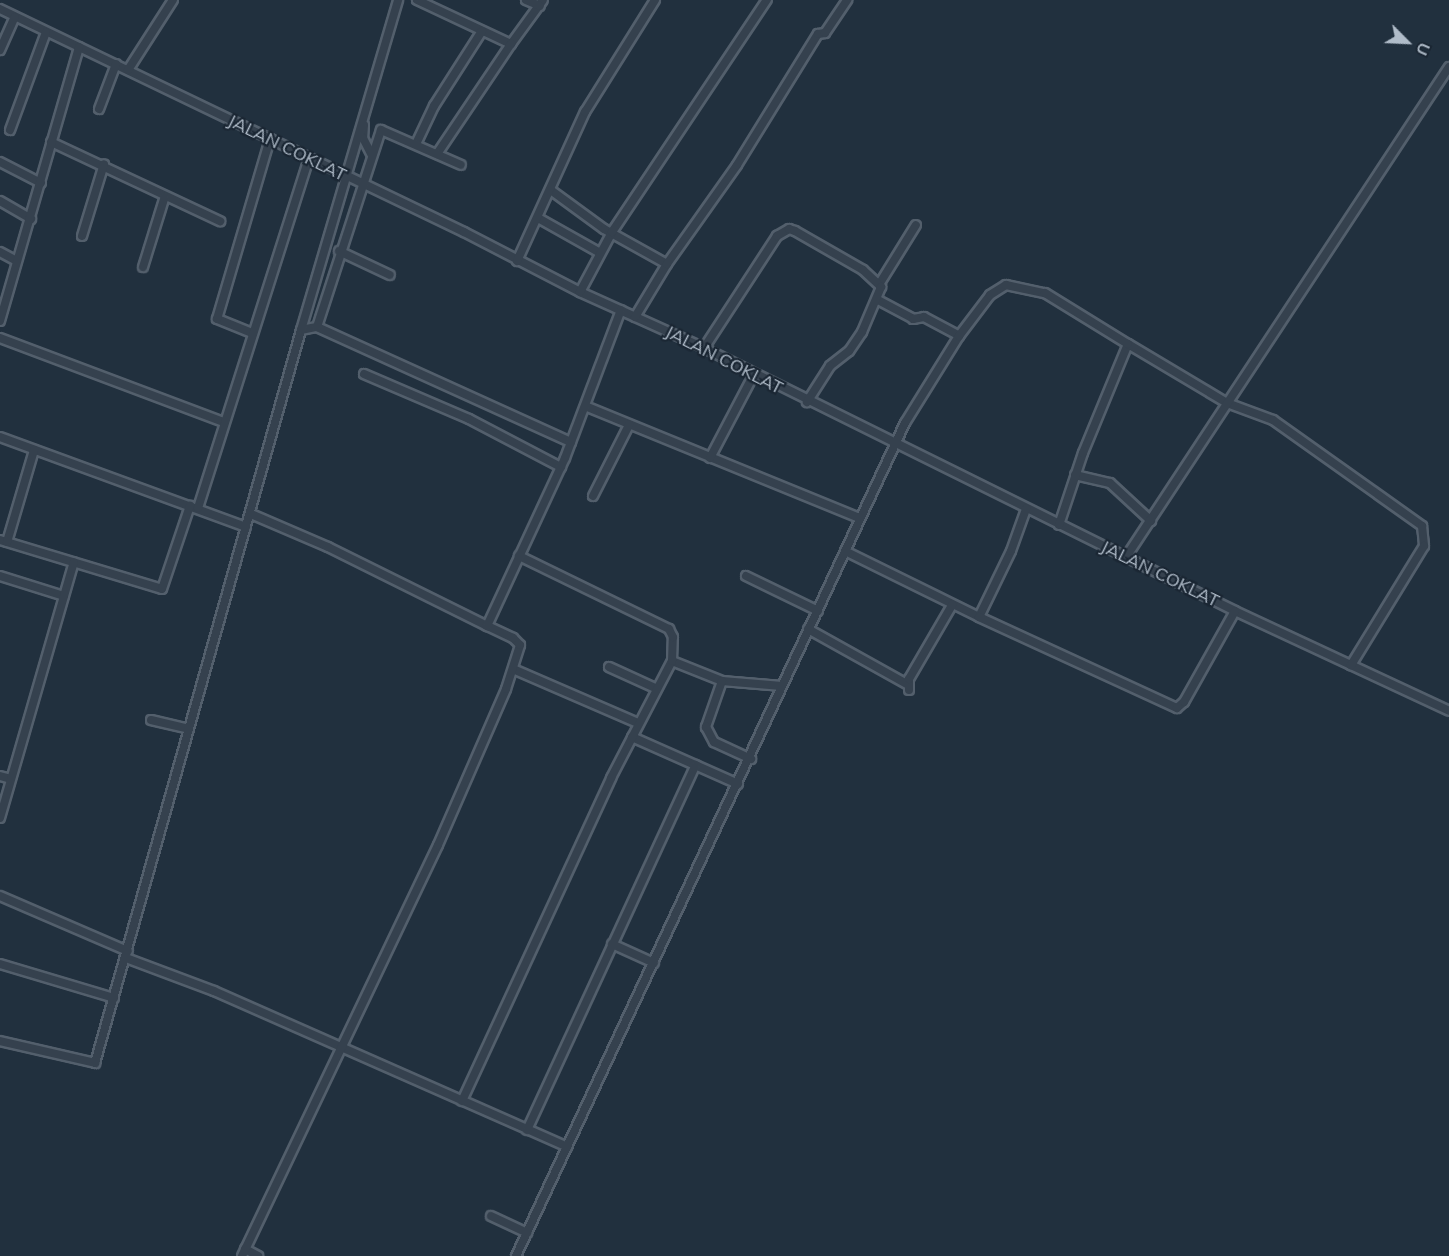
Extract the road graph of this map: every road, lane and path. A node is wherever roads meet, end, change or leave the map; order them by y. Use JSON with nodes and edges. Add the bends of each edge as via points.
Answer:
{"nodes":[{"id":1,"x":173,"y":0,"type":"edge"},
{"id":2,"x":398,"y":0,"type":"edge"},
{"id":3,"x":417,"y":0,"type":"edge"},
{"id":4,"x":526,"y":0,"type":"edge"},
{"id":5,"x":655,"y":0,"type":"edge"},
{"id":6,"x":767,"y":0,"type":"edge"},
{"id":7,"x":847,"y":0,"type":"edge"},
{"id":8,"x":541,"y":3,"type":"edge"},
{"id":9,"x":0,"y":9,"type":"edge"},
{"id":10,"x":15,"y":17,"type":"junction"},
{"id":11,"x":482,"y":31,"type":"junction"},
{"id":12,"x":46,"y":32,"type":"junction"},
{"id":13,"x":511,"y":44,"type":"junction"},
{"id":14,"x":79,"y":47,"type":"junction"},
{"id":15,"x":0,"y":50,"type":"edge"},
{"id":16,"x":116,"y":64,"type":"junction"},
{"id":17,"x":377,"y":67,"type":"junction"},
{"id":18,"x":1449,"y":67,"type":"edge"},
{"id":19,"x":128,"y":70,"type":"junction"},
{"id":20,"x":99,"y":109,"type":"dead end"},
{"id":21,"x":10,"y":130,"type":"dead end"},
{"id":22,"x":270,"y":139,"type":"junction"},
{"id":23,"x":51,"y":142,"type":"junction"},
{"id":24,"x":416,"y":144,"type":"junction"},
{"id":25,"x":371,"y":154,"type":"junction"},
{"id":26,"x":437,"y":154,"type":"junction"},
{"id":27,"x":309,"y":158,"type":"junction"},
{"id":28,"x":0,"y":162,"type":"edge"},
{"id":29,"x":104,"y":164,"type":"junction"},
{"id":30,"x":460,"y":165,"type":"dead end"},
{"id":31,"x":345,"y":176,"type":"junction"},
{"id":32,"x":41,"y":183,"type":"junction"},
{"id":33,"x":361,"y":184,"type":"junction"},
{"id":34,"x":552,"y":191,"type":"junction"},
{"id":35,"x":165,"y":196,"type":"junction"},
{"id":36,"x":0,"y":201,"type":"edge"},
{"id":37,"x":538,"y":218,"type":"junction"},
{"id":38,"x":31,"y":219,"type":"junction"},
{"id":39,"x":220,"y":221,"type":"dead end"},
{"id":40,"x":916,"y":225,"type":"dead end"},
{"id":41,"x":612,"y":232,"type":"junction"},
{"id":42,"x":81,"y":236,"type":"dead end"},
{"id":43,"x":339,"y":251,"type":"junction"},
{"id":44,"x":0,"y":252,"type":"edge"},
{"id":45,"x":600,"y":253,"type":"junction"},
{"id":46,"x":17,"y":261,"type":"junction"},
{"id":47,"x":517,"y":261,"type":"junction"},
{"id":48,"x":664,"y":262,"type":"junction"},
{"id":49,"x":143,"y":267,"type":"dead end"},
{"id":50,"x":390,"y":275,"type":"dead end"},
{"id":51,"x":880,"y":283,"type":"junction"},
{"id":52,"x":580,"y":292,"type":"junction"},
{"id":53,"x":878,"y":300,"type":"junction"},
{"id":54,"x":2,"y":306,"type":"edge"},
{"id":55,"x":621,"y":310,"type":"junction"},
{"id":56,"x":635,"y":317,"type":"junction"},
{"id":57,"x":0,"y":321,"type":"edge"},
{"id":58,"x":317,"y":327,"type":"junction"},
{"id":59,"x":301,"y":330,"type":"junction"},
{"id":60,"x":252,"y":333,"type":"junction"},
{"id":61,"x":959,"y":336,"type":"junction"},
{"id":62,"x":0,"y":338,"type":"edge"},
{"id":63,"x":1128,"y":344,"type":"junction"},
{"id":64,"x":704,"y":348,"type":"junction"},
{"id":65,"x":364,"y":374,"type":"dead end"},
{"id":66,"x":753,"y":376,"type":"junction"},
{"id":67,"x":807,"y":402,"type":"junction"},
{"id":68,"x":1227,"y":403,"type":"junction"},
{"id":69,"x":585,"y":406,"type":"junction"},
{"id":70,"x":224,"y":422,"type":"junction"},
{"id":71,"x":628,"y":425,"type":"junction"},
{"id":72,"x":1,"y":440,"type":"edge"},
{"id":73,"x":571,"y":442,"type":"junction"},
{"id":74,"x":896,"y":444,"type":"junction"},
{"id":75,"x":34,"y":450,"type":"junction"},
{"id":76,"x":710,"y":458,"type":"junction"},
{"id":77,"x":561,"y":467,"type":"junction"},
{"id":78,"x":1075,"y":475,"type":"junction"},
{"id":79,"x":593,"y":496,"type":"dead end"},
{"id":80,"x":194,"y":507,"type":"junction"},
{"id":81,"x":1026,"y":509,"type":"junction"},
{"id":82,"x":251,"y":514,"type":"junction"},
{"id":83,"x":860,"y":519,"type":"junction"},
{"id":84,"x":1150,"y":521,"type":"junction"},
{"id":85,"x":1059,"y":525,"type":"junction"},
{"id":86,"x":246,"y":527,"type":"junction"},
{"id":87,"x":4,"y":541,"type":"edge"},
{"id":88,"x":845,"y":551,"type":"junction"},
{"id":89,"x":519,"y":556,"type":"junction"},
{"id":90,"x":1126,"y":557,"type":"junction"},
{"id":91,"x":74,"y":562,"type":"junction"},
{"id":92,"x":0,"y":576,"type":"edge"},
{"id":93,"x":746,"y":576,"type":"dead end"},
{"id":94,"x":64,"y":596,"type":"junction"},
{"id":95,"x":952,"y":605,"type":"junction"},
{"id":96,"x":818,"y":611,"type":"junction"},
{"id":97,"x":1235,"y":611,"type":"junction"},
{"id":98,"x":979,"y":617,"type":"junction"},
{"id":99,"x":487,"y":626,"type":"junction"},
{"id":100,"x":808,"y":630,"type":"junction"},
{"id":101,"x":672,"y":660,"type":"junction"},
{"id":102,"x":1350,"y":665,"type":"junction"},
{"id":103,"x":609,"y":667,"type":"dead end"},
{"id":104,"x":513,"y":669,"type":"junction"},
{"id":105,"x":722,"y":681,"type":"junction"},
{"id":106,"x":783,"y":687,"type":"junction"},
{"id":107,"x":655,"y":688,"type":"junction"},
{"id":108,"x":1449,"y":711,"type":"edge"},
{"id":109,"x":151,"y":720,"type":"dead end"},
{"id":110,"x":638,"y":723,"type":"junction"},
{"id":111,"x":189,"y":729,"type":"junction"},
{"id":112,"x":632,"y":737,"type":"junction"},
{"id":113,"x":751,"y":759,"type":"junction"},
{"id":114,"x":696,"y":765,"type":"junction"},
{"id":115,"x":0,"y":776,"type":"edge"},
{"id":116,"x":11,"y":779,"type":"junction"},
{"id":117,"x":738,"y":784,"type":"junction"},
{"id":118,"x":0,"y":818,"type":"edge"},
{"id":119,"x":0,"y":896,"type":"edge"},
{"id":120,"x":612,"y":944,"type":"junction"},
{"id":121,"x":127,"y":955,"type":"junction"},
{"id":122,"x":654,"y":963,"type":"junction"},
{"id":123,"x":0,"y":964,"type":"edge"},
{"id":124,"x":114,"y":998,"type":"junction"},
{"id":125,"x":0,"y":1041,"type":"edge"},
{"id":126,"x":341,"y":1049,"type":"junction"},
{"id":127,"x":462,"y":1101,"type":"junction"},
{"id":128,"x":527,"y":1130,"type":"junction"},
{"id":129,"x":567,"y":1147,"type":"junction"},
{"id":130,"x":491,"y":1216,"type":"dead end"},
{"id":131,"x":527,"y":1233,"type":"junction"},
{"id":132,"x":243,"y":1253,"type":"edge"},
{"id":133,"x":258,"y":1256,"type":"edge"},
{"id":134,"x":516,"y":1256,"type":"edge"}],
"edges":[{"from":1,"to":19,"type":"street"},
{"from":2,"to":17,"type":"street"},
{"from":3,"to":11,"type":"street"},
{"from":4,"to":8,"type":"street"},
{"from":5,"to":34,"type":"street","via":[[585,112]]},
{"from":6,"to":41,"type":"street"},
{"from":7,"to":48,"type":"street","via":[[825,33],[818,34],[737,165]]},
{"from":8,"to":13,"type":"street"},
{"from":9,"to":10,"type":"street","name":"JALAN COKLAT"},
{"from":10,"to":12,"type":"street","name":"JALAN COKLAT"},
{"from":10,"to":15,"type":"street"},
{"from":11,"to":13,"type":"street"},
{"from":11,"to":24,"type":"street","via":[[434,106]]},
{"from":12,"to":14,"type":"street","name":"JALAN COKLAT"},
{"from":12,"to":21,"type":"street"},
{"from":13,"to":26,"type":"street"},
{"from":14,"to":16,"type":"street","name":"JALAN COKLAT"},
{"from":14,"to":23,"type":"street"},
{"from":16,"to":19,"type":"street","name":"JALAN COKLAT"},
{"from":16,"to":20,"type":"street"},
{"from":17,"to":25,"type":"street","via":[[363,132]]},
{"from":17,"to":31,"type":"street"},
{"from":18,"to":68,"type":"street"},
{"from":19,"to":22,"type":"street","name":"JALAN COKLAT"},
{"from":22,"to":27,"type":"street","name":"JALAN COKLAT"},
{"from":22,"to":60,"type":"street","via":[[217,319]]},
{"from":23,"to":29,"type":"street"},
{"from":23,"to":32,"type":"street"},
{"from":24,"to":25,"type":"street","via":[[381,130]]},
{"from":24,"to":26,"type":"street"},
{"from":25,"to":33,"type":"street"},
{"from":26,"to":30,"type":"street"},
{"from":27,"to":31,"type":"street","name":"JALAN COKLAT"},
{"from":27,"to":60,"type":"street"},
{"from":28,"to":32,"type":"street"},
{"from":29,"to":35,"type":"street"},
{"from":29,"to":42,"type":"street"},
{"from":31,"to":33,"type":"street","name":"JALAN COKLAT"},
{"from":31,"to":59,"type":"street"},
{"from":32,"to":38,"type":"street"},
{"from":33,"to":43,"type":"street"},
{"from":33,"to":47,"type":"street","name":"JALAN COKLAT"},
{"from":34,"to":37,"type":"street"},
{"from":34,"to":41,"type":"street"},
{"from":35,"to":39,"type":"street"},
{"from":35,"to":49,"type":"street"},
{"from":36,"to":38,"type":"street"},
{"from":37,"to":45,"type":"street"},
{"from":37,"to":47,"type":"street"},
{"from":38,"to":46,"type":"street"},
{"from":40,"to":51,"type":"street"},
{"from":41,"to":45,"type":"street"},
{"from":41,"to":48,"type":"street"},
{"from":43,"to":50,"type":"street"},
{"from":43,"to":58,"type":"street"},
{"from":44,"to":46,"type":"street"},
{"from":45,"to":52,"type":"street"},
{"from":46,"to":54,"type":"street"},
{"from":47,"to":52,"type":"street","name":"JALAN COKLAT"},
{"from":48,"to":56,"type":"street"},
{"from":51,"to":53,"type":"street"},
{"from":51,"to":64,"type":"street","via":[[807,237],[785,230]]},
{"from":52,"to":55,"type":"street","name":"JALAN COKLAT"},
{"from":53,"to":61,"type":"street","via":[[913,319],[929,319]]},
{"from":53,"to":67,"type":"street","via":[[850,349],[830,366]]},
{"from":54,"to":57,"type":"street"},
{"from":55,"to":56,"type":"street","name":"JALAN COKLAT"},
{"from":55,"to":69,"type":"street"},
{"from":56,"to":64,"type":"street","name":"JALAN COKLAT"},
{"from":58,"to":59,"type":"street"},
{"from":58,"to":73,"type":"street","via":[[510,411]]},
{"from":59,"to":82,"type":"street"},
{"from":60,"to":70,"type":"street"},
{"from":61,"to":63,"type":"street","via":[[990,295],[1006,285],[1045,293]]},
{"from":61,"to":74,"type":"street","via":[[910,412]]},
{"from":62,"to":70,"type":"street"},
{"from":63,"to":68,"type":"street"},
{"from":63,"to":78,"type":"street"},
{"from":64,"to":66,"type":"street","name":"JALAN COKLAT"},
{"from":65,"to":77,"type":"street","via":[[469,419]]},
{"from":66,"to":67,"type":"street","name":"JALAN COKLAT"},
{"from":66,"to":76,"type":"street"},
{"from":67,"to":74,"type":"street","name":"JALAN COKLAT"},
{"from":68,"to":84,"type":"street"},
{"from":68,"to":102,"type":"street","via":[[1265,415],[1411,515],[1424,530],[1424,546]]},
{"from":69,"to":71,"type":"street"},
{"from":69,"to":73,"type":"street"},
{"from":70,"to":80,"type":"street"},
{"from":71,"to":76,"type":"street"},
{"from":71,"to":79,"type":"street"},
{"from":72,"to":75,"type":"street"},
{"from":73,"to":77,"type":"street"},
{"from":74,"to":81,"type":"street","name":"JALAN COKLAT"},
{"from":74,"to":83,"type":"street"},
{"from":75,"to":80,"type":"street"},
{"from":75,"to":87,"type":"street"},
{"from":76,"to":83,"type":"street"},
{"from":77,"to":89,"type":"street"},
{"from":78,"to":84,"type":"street","via":[[1110,483]]},
{"from":78,"to":85,"type":"street"},
{"from":80,"to":86,"type":"street"},
{"from":80,"to":91,"type":"street","via":[[162,589]]},
{"from":81,"to":85,"type":"street","name":"JALAN COKLAT"},
{"from":81,"to":98,"type":"street","via":[[1011,551]]},
{"from":82,"to":86,"type":"street"},
{"from":82,"to":99,"type":"street","via":[[328,547]]},
{"from":83,"to":88,"type":"street"},
{"from":84,"to":90,"type":"street"},
{"from":85,"to":90,"type":"street","name":"JALAN COKLAT"},
{"from":86,"to":111,"type":"street"},
{"from":87,"to":91,"type":"street"},
{"from":88,"to":95,"type":"street"},
{"from":88,"to":96,"type":"street"},
{"from":89,"to":99,"type":"street"},
{"from":89,"to":101,"type":"street","via":[[669,629],[673,637]]},
{"from":90,"to":97,"type":"street","name":"JALAN COKLAT"},
{"from":91,"to":94,"type":"street"},
{"from":92,"to":94,"type":"street"},
{"from":93,"to":96,"type":"street"},
{"from":94,"to":116,"type":"street"},
{"from":95,"to":98,"type":"street"},
{"from":95,"to":100,"type":"street","via":[[908,687]]},
{"from":96,"to":100,"type":"street"},
{"from":97,"to":98,"type":"street","via":[[1177,708]]},
{"from":97,"to":102,"type":"street","name":"JALAN COKLAT"},
{"from":99,"to":104,"type":"street","via":[[520,645]]},
{"from":100,"to":106,"type":"street"},
{"from":101,"to":105,"type":"street"},
{"from":101,"to":107,"type":"street"},
{"from":102,"to":108,"type":"street","name":"JALAN COKLAT"},
{"from":103,"to":107,"type":"street"},
{"from":104,"to":110,"type":"street"},
{"from":104,"to":126,"type":"street","via":[[438,846]]},
{"from":105,"to":106,"type":"street"},
{"from":105,"to":113,"type":"street","via":[[706,727],[714,742]]},
{"from":106,"to":113,"type":"street"},
{"from":107,"to":110,"type":"street"},
{"from":109,"to":111,"type":"street"},
{"from":110,"to":112,"type":"street"},
{"from":111,"to":121,"type":"street"},
{"from":112,"to":114,"type":"street"},
{"from":112,"to":127,"type":"street"},
{"from":113,"to":117,"type":"street"},
{"from":114,"to":117,"type":"street"},
{"from":114,"to":120,"type":"street"},
{"from":115,"to":116,"type":"street"},
{"from":116,"to":118,"type":"street"},
{"from":117,"to":122,"type":"street"},
{"from":119,"to":121,"type":"street"},
{"from":120,"to":122,"type":"street"},
{"from":120,"to":128,"type":"street"},
{"from":121,"to":124,"type":"street"},
{"from":121,"to":126,"type":"street"},
{"from":122,"to":129,"type":"street"},
{"from":123,"to":124,"type":"street"},
{"from":124,"to":125,"type":"street","via":[[92,1065]]},
{"from":126,"to":127,"type":"street"},
{"from":126,"to":132,"type":"street"},
{"from":127,"to":128,"type":"street"},
{"from":128,"to":129,"type":"street"},
{"from":129,"to":131,"type":"street"},
{"from":130,"to":131,"type":"street"},
{"from":131,"to":134,"type":"street"},
{"from":132,"to":133,"type":"street"}]}
